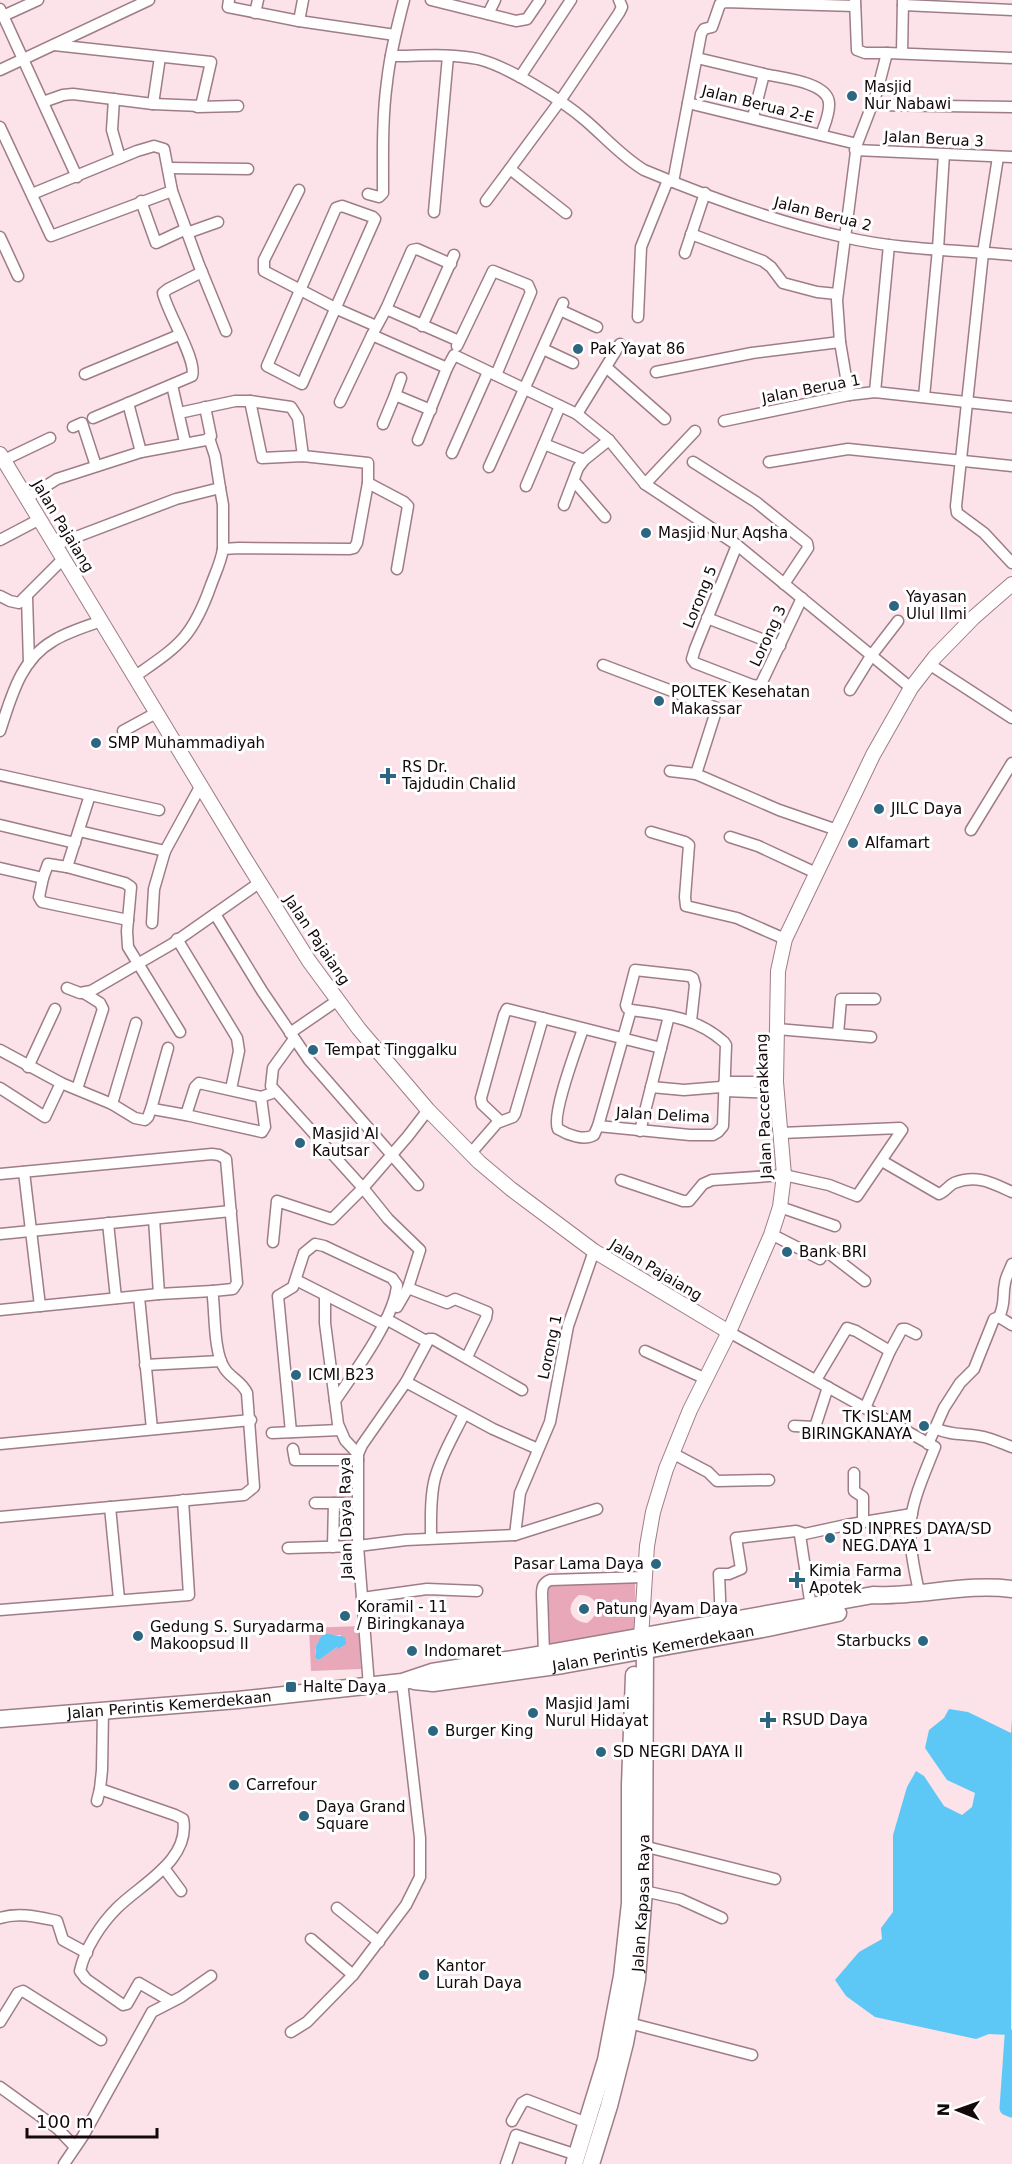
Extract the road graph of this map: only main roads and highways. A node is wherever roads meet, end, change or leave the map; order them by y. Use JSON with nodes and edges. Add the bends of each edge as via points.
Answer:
{"nodes":[{"id":1,"x":2,"y":457,"type":"edge"},
{"id":2,"x":1012,"y":584,"type":"edge"},
{"id":3,"x":729,"y":1332,"type":"junction"},
{"id":4,"x":1012,"y":1589,"type":"edge"},
{"id":5,"x":893,"y":1596,"type":"junction"},
{"id":6,"x":771,"y":1621,"type":"junction"},
{"id":7,"x":640,"y":1642,"type":"junction"},
{"id":8,"x":406,"y":1681,"type":"junction"},
{"id":9,"x":0,"y":1719,"type":"edge"},
{"id":10,"x":637,"y":1785,"type":"junction"},
{"id":11,"x":629,"y":1977,"type":"junction"},
{"id":12,"x":602,"y":2104,"type":"junction"},
{"id":13,"x":580,"y":2161,"type":"edge"}],
"edges":[{"from":1,"to":3,"type":"main road","name":"Jalan Pajaiang","via":[[259,883],[359,1029],[428,1110],[511,1190],[594,1251]]},
{"from":2,"to":3,"type":"main road","name":"Jalan Paccerakkang","via":[[973,618],[910,688],[873,754],[785,939],[778,971],[777,1088],[784,1175],[780,1207]]},
{"from":3,"to":7,"type":"main road","name":"Jalan Paccerakkang","via":[[672,1453],[653,1512]]},
{"from":4,"to":5,"type":"highway","name":"Jalan Perintis Kemerdekaan","via":[[976,1587]]},
{"from":5,"to":6,"type":"highway","name":"Jalan Perintis Kemerdekaan","via":[[875,1605]]},
{"from":5,"to":6,"type":"highway","name":"Jalan Perintis Kemerdekaan","via":[[873,1595],[811,1607]]},
{"from":6,"to":7,"type":"highway","name":"Jalan Perintis Kemerdekaan"},
{"from":6,"to":7,"type":"highway","name":"Jalan Perintis Kemerdekaan","via":[[721,1623]]},
{"from":7,"to":8,"type":"highway","name":"Jalan Perintis Kemerdekaan","via":[[432,1672]]},
{"from":7,"to":8,"type":"highway","name":"Jalan Perintis Kemerdekaan","via":[[563,1665],[443,1682]]},
{"from":7,"to":10,"type":"highway","name":"Jalan Kapasa Raya"},
{"from":8,"to":9,"type":"highway","name":"Jalan Perintis Kemerdekaan","via":[[238,1700]]},
{"from":10,"to":11,"type":"highway","name":"Jalan Kapasa Raya"},
{"from":10,"to":11,"type":"highway","name":"Jalan Kapasa Raya","via":[[644,1891]]},
{"from":11,"to":12,"type":"highway","name":"Jalan Kapasa Raya","via":[[606,2060]]},
{"from":11,"to":12,"type":"highway","name":"Jalan Kapasa Raya","via":[[629,2023]]},
{"from":12,"to":13,"type":"highway","name":"Jalan Kapasa Raya"},
{"from":12,"to":13,"type":"highway","name":"Jalan Kapasa Raya","via":[[587,2123]]}]}
